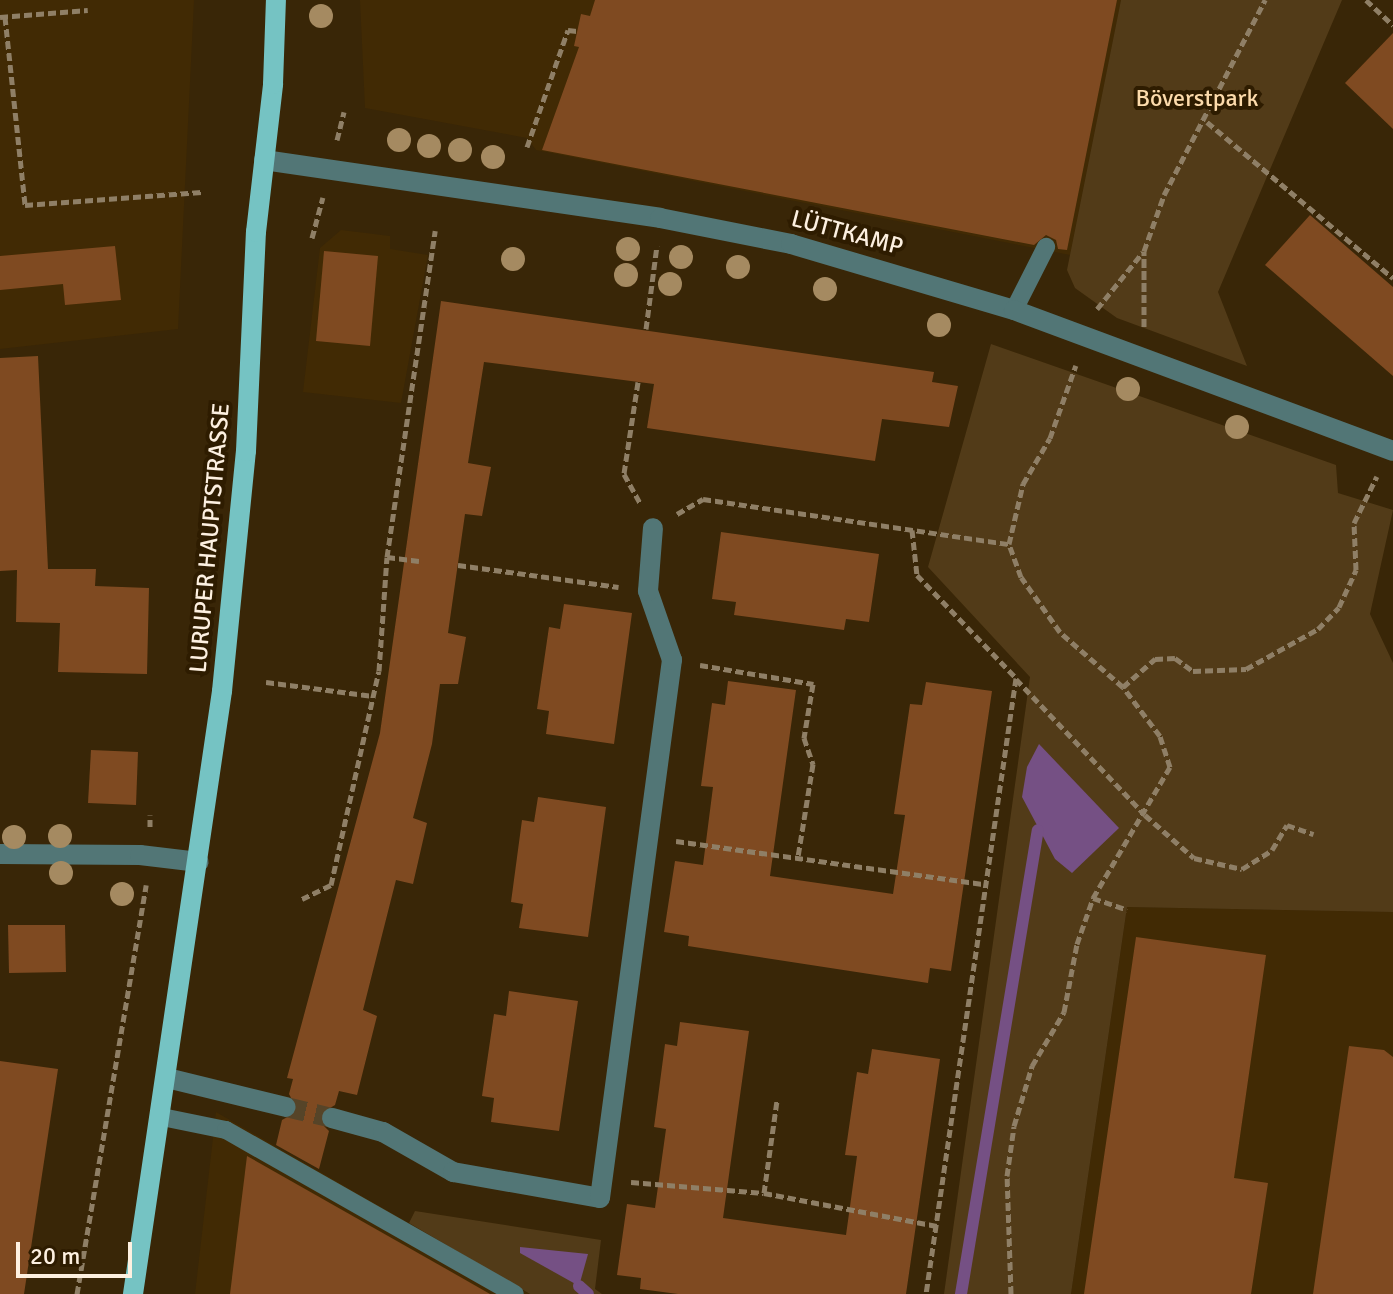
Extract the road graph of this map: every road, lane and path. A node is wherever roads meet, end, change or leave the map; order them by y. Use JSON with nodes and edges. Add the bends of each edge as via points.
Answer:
{"nodes":[{"id":1,"x":276,"y":0,"type":"edge"},
{"id":2,"x":1265,"y":0,"type":"edge"},
{"id":3,"x":1366,"y":0,"type":"edge"},
{"id":4,"x":88,"y":10,"type":"dead end"},
{"id":5,"x":3,"y":17,"type":"edge"},
{"id":6,"x":1393,"y":25,"type":"edge"},
{"id":7,"x":577,"y":31,"type":"dead end"},
{"id":8,"x":1206,"y":122,"type":"junction"},
{"id":9,"x":527,"y":147,"type":"dead end"},
{"id":10,"x":264,"y":160,"type":"junction"},
{"id":11,"x":202,"y":192,"type":"dead end"},
{"id":12,"x":660,"y":218,"type":"junction"},
{"id":13,"x":435,"y":231,"type":"dead end"},
{"id":14,"x":1046,"y":247,"type":"dead end"},
{"id":15,"x":1144,"y":251,"type":"junction"},
{"id":16,"x":1393,"y":278,"type":"edge"},
{"id":17,"x":1014,"y":310,"type":"junction"},
{"id":18,"x":1095,"y":313,"type":"dead end"},
{"id":19,"x":646,"y":329,"type":"dead end"},
{"id":20,"x":1144,"y":336,"type":"dead end"},
{"id":21,"x":1076,"y":365,"type":"dead end"},
{"id":22,"x":638,"y":382,"type":"dead end"},
{"id":23,"x":1393,"y":451,"type":"edge"},
{"id":24,"x":1377,"y":476,"type":"dead end"},
{"id":25,"x":653,"y":528,"type":"junction"},
{"id":26,"x":912,"y":530,"type":"junction"},
{"id":27,"x":1009,"y":544,"type":"junction"},
{"id":28,"x":387,"y":557,"type":"junction"},
{"id":29,"x":419,"y":561,"type":"dead end"},
{"id":30,"x":458,"y":565,"type":"dead end"},
{"id":31,"x":648,"y":591,"type":"junction"},
{"id":32,"x":672,"y":660,"type":"junction"},
{"id":33,"x":1016,"y":678,"type":"junction"},
{"id":34,"x":266,"y":682,"type":"dead end"},
{"id":35,"x":1123,"y":687,"type":"junction"},
{"id":36,"x":373,"y":696,"type":"junction"},
{"id":37,"x":1145,"y":815,"type":"junction"},
{"id":38,"x":1313,"y":834,"type":"dead end"},
{"id":39,"x":650,"y":837,"type":"junction"},
{"id":40,"x":0,"y":854,"type":"edge"},
{"id":41,"x":798,"y":857,"type":"junction"},
{"id":42,"x":199,"y":862,"type":"junction"},
{"id":43,"x":988,"y":885,"type":"junction"},
{"id":44,"x":1093,"y":898,"type":"junction"},
{"id":45,"x":302,"y":899,"type":"dead end"},
{"id":46,"x":144,"y":908,"type":"dead end"},
{"id":47,"x":1127,"y":910,"type":"dead end"},
{"id":48,"x":167,"y":1078,"type":"junction"},
{"id":49,"x":777,"y":1101,"type":"dead end"},
{"id":50,"x":286,"y":1107,"type":"tunnel mouth"},
{"id":51,"x":162,"y":1117,"type":"junction"},
{"id":52,"x":332,"y":1118,"type":"tunnel mouth"},
{"id":53,"x":602,"y":1179,"type":"junction"},
{"id":54,"x":764,"y":1193,"type":"junction"},
{"id":55,"x":937,"y":1226,"type":"junction"},
{"id":56,"x":77,"y":1294,"type":"edge"},
{"id":57,"x":133,"y":1294,"type":"edge"},
{"id":58,"x":515,"y":1294,"type":"edge"},
{"id":59,"x":926,"y":1294,"type":"edge"},
{"id":60,"x":1011,"y":1294,"type":"edge"}],
"edges":[{"from":1,"to":10,"type":"main road","name":"LURUPER HAUPTSTRASSE"},
{"from":2,"to":8,"type":"path"},
{"from":3,"to":6,"type":"path"},
{"from":4,"to":5,"type":"path"},
{"from":5,"to":11,"type":"path","via":[[25,205]]},
{"from":7,"to":9,"type":"path","via":[[568,30]]},
{"from":8,"to":15,"type":"path","via":[[1164,195]]},
{"from":8,"to":16,"type":"path"},
{"from":10,"to":12,"type":"street","name":"LÜTTKAMP"},
{"from":10,"to":42,"type":"main road","name":"LURUPER HAUPTSTRASSE","via":[[246,451]]},
{"from":12,"to":17,"type":"street","name":"LÜTTKAMP","via":[[791,244]]},
{"from":12,"to":19,"type":"path"},
{"from":13,"to":28,"type":"path"},
{"from":14,"to":17,"type":"lane"},
{"from":15,"to":18,"type":"path","via":[[1107,291]]},
{"from":15,"to":20,"type":"path"},
{"from":17,"to":23,"type":"street","name":"LÜTTKAMP"},
{"from":21,"to":27,"type":"path","via":[[1050,438],[1023,484]]},
{"from":22,"to":25,"type":"path","via":[[624,474]]},
{"from":24,"to":35,"type":"path","via":[[1354,523],[1356,570],[1339,607],[1318,629],[1246,669],[1205,673],[1175,658],[1155,659]]},
{"from":25,"to":26,"type":"path","via":[[703,499]]},
{"from":25,"to":31,"type":"street"},
{"from":26,"to":27,"type":"path"},
{"from":26,"to":33,"type":"path","via":[[917,575]]},
{"from":27,"to":35,"type":"path","via":[[1021,577],[1060,632]]},
{"from":28,"to":29,"type":"path"},
{"from":28,"to":36,"type":"path"},
{"from":30,"to":31,"type":"path"},
{"from":31,"to":32,"type":"street"},
{"from":32,"to":39,"type":"street"},
{"from":32,"to":41,"type":"path","via":[[813,684],[804,738],[813,764]]},
{"from":33,"to":37,"type":"path"},
{"from":33,"to":43,"type":"path"},
{"from":34,"to":36,"type":"path"},
{"from":35,"to":37,"type":"path","via":[[1160,736],[1170,767]]},
{"from":36,"to":45,"type":"path","via":[[331,885]]},
{"from":37,"to":38,"type":"path","via":[[1194,858],[1242,869],[1272,850],[1287,825]]},
{"from":37,"to":44,"type":"path"},
{"from":39,"to":41,"type":"path"},
{"from":39,"to":53,"type":"street"},
{"from":40,"to":42,"type":"street","via":[[140,855]]},
{"from":41,"to":43,"type":"path"},
{"from":42,"to":48,"type":"main road","name":"LURUPER HAUPTSTRASSE"},
{"from":43,"to":55,"type":"path"},
{"from":44,"to":47,"type":"path"},
{"from":44,"to":60,"type":"path","via":[[1077,944],[1064,1012],[1032,1066],[1014,1126],[1007,1176]]},
{"from":46,"to":56,"type":"path"},
{"from":48,"to":50,"type":"street"},
{"from":48,"to":51,"type":"main road","name":"LURUPER HAUPTSTRASSE"},
{"from":49,"to":54,"type":"path"},
{"from":51,"to":57,"type":"main road","name":"LURUPER HAUPTSTRASSE"},
{"from":51,"to":58,"type":"lane","via":[[226,1130]]},
{"from":52,"to":53,"type":"street","via":[[383,1132],[453,1172],[485,1180],[600,1198]]},
{"from":53,"to":54,"type":"path"},
{"from":54,"to":55,"type":"path"},
{"from":55,"to":59,"type":"path"}]}
